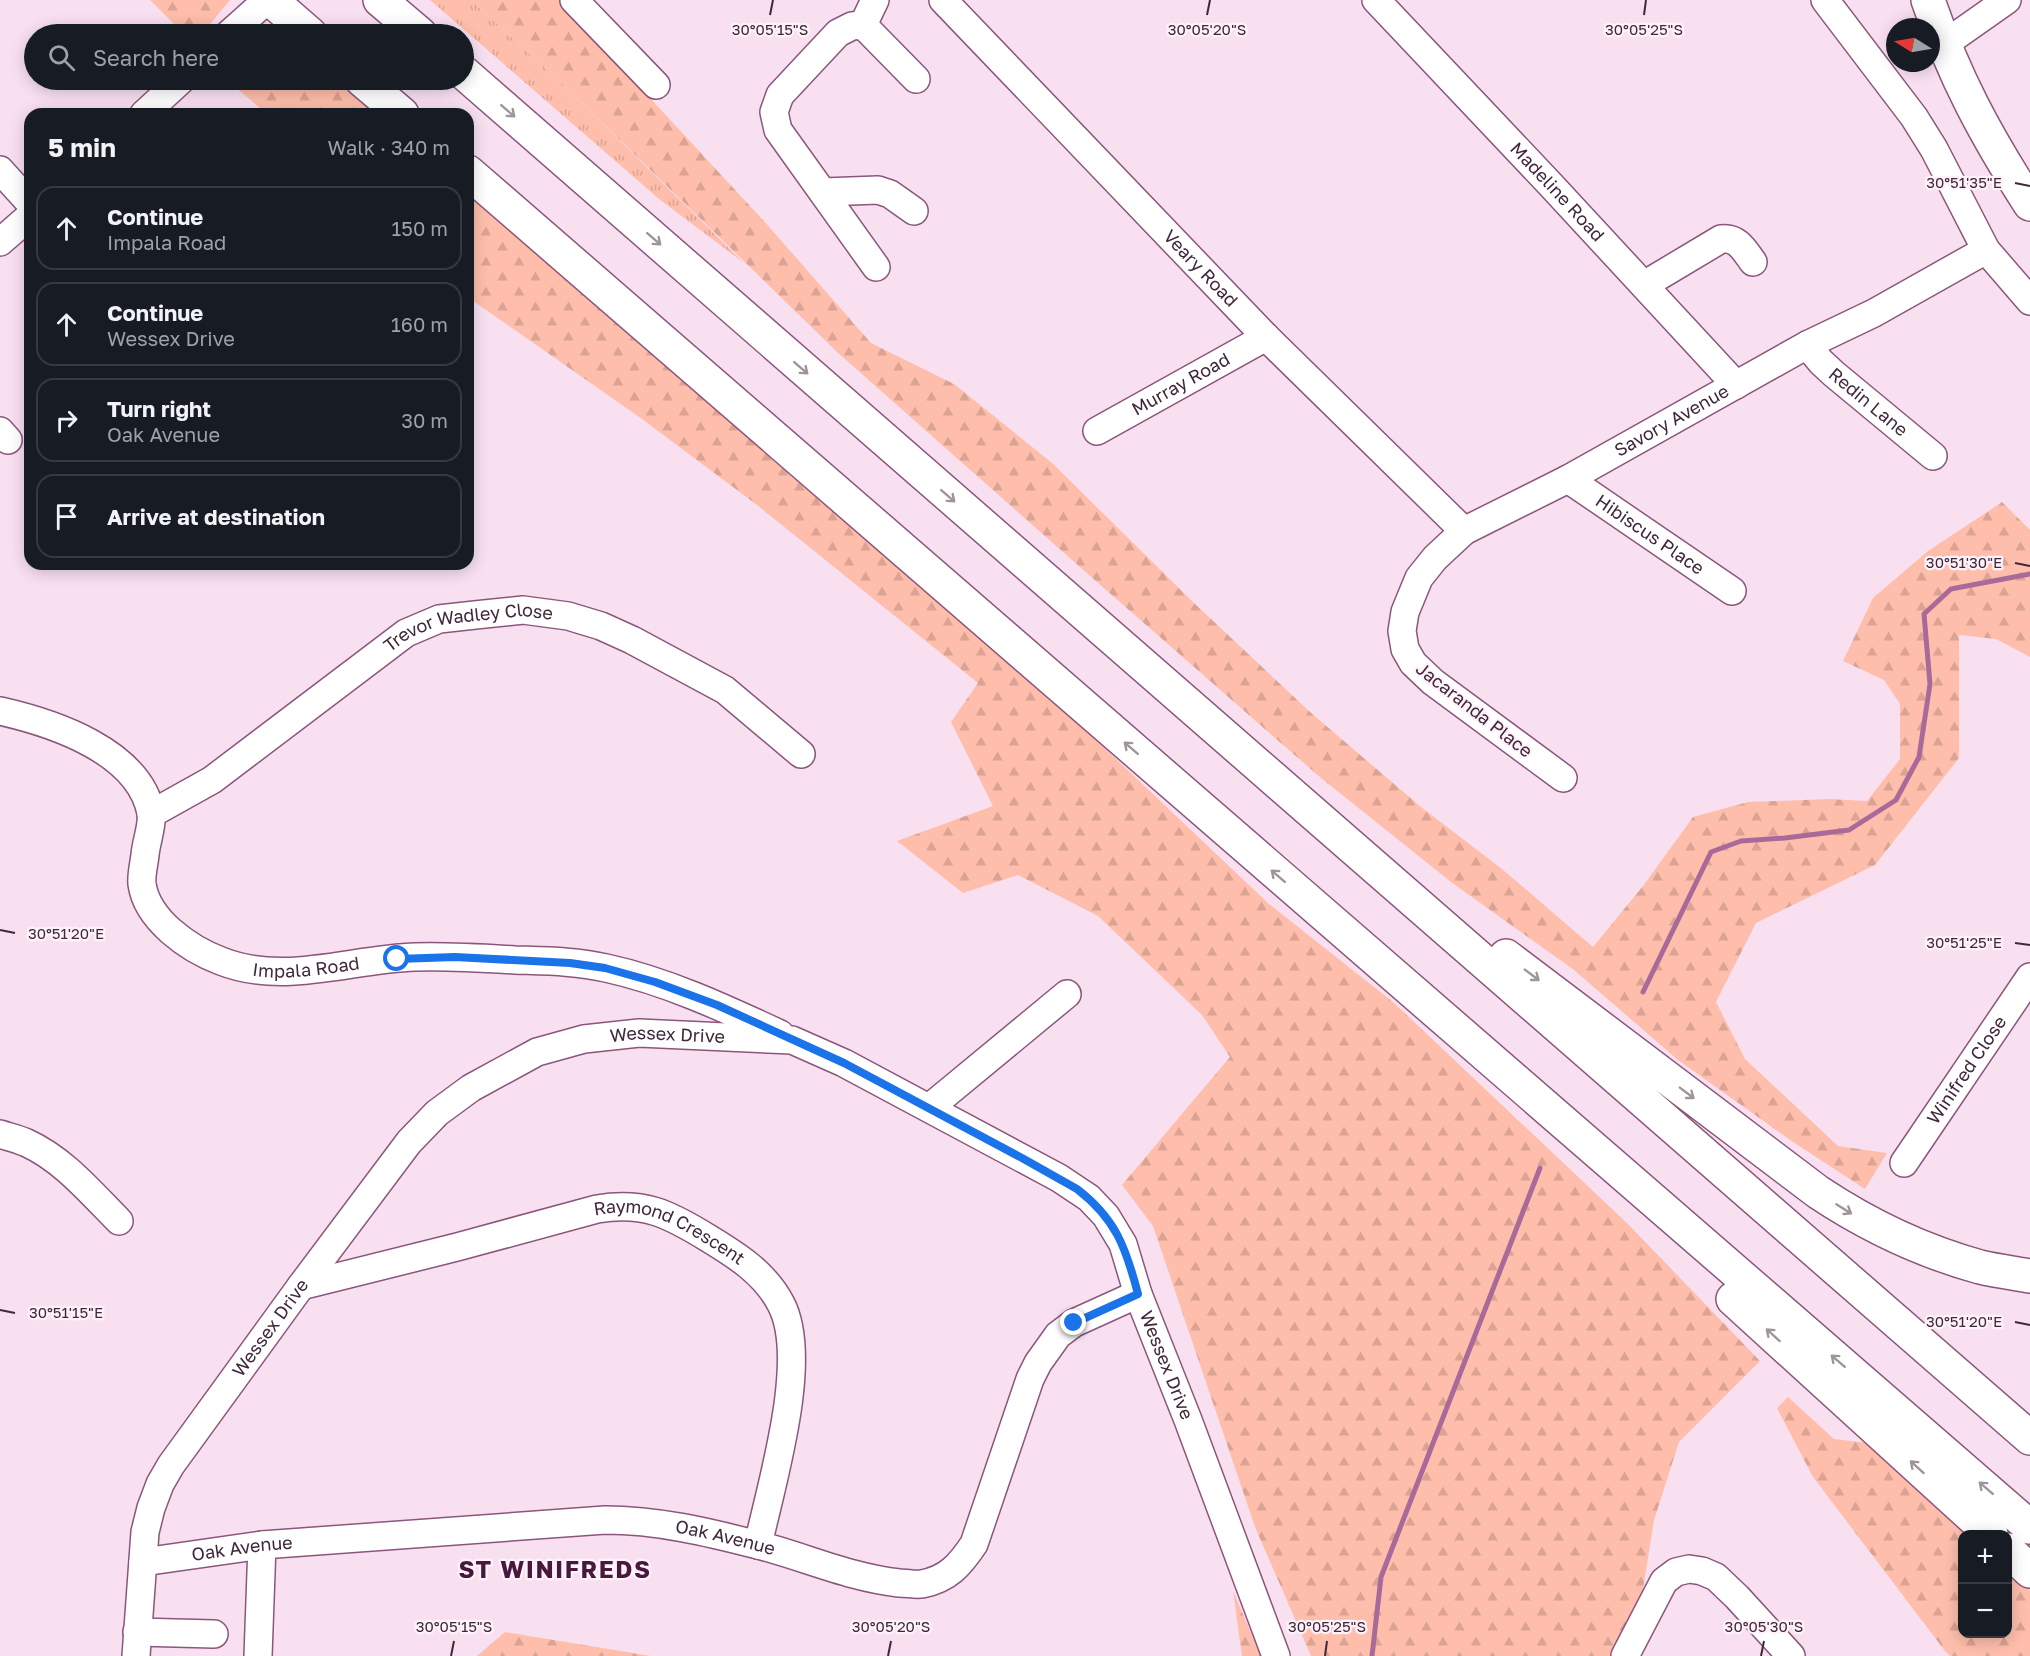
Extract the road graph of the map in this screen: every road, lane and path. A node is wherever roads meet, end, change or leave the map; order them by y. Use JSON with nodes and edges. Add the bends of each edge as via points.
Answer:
{"nodes":[{"id":1,"x":269,"y":0,"type":"edge"},
{"id":2,"x":380,"y":0,"type":"edge"},
{"id":3,"x":574,"y":0,"type":"edge"},
{"id":4,"x":875,"y":0,"type":"edge"},
{"id":5,"x":944,"y":0,"type":"edge"},
{"id":6,"x":1376,"y":0,"type":"edge"},
{"id":7,"x":1825,"y":0,"type":"edge"},
{"id":8,"x":1928,"y":0,"type":"edge"},
{"id":9,"x":2007,"y":0,"type":"edge"},
{"id":10,"x":241,"y":24,"type":"edge"},
{"id":11,"x":298,"y":24,"type":"edge"},
{"id":12,"x":408,"y":24,"type":"edge"},
{"id":13,"x":863,"y":25,"type":"junction"},
{"id":14,"x":1943,"y":45,"type":"junction"},
{"id":15,"x":916,"y":79,"type":"dead end"},
{"id":16,"x":474,"y":82,"type":"edge"},
{"id":17,"x":656,"y":85,"type":"dead end"},
{"id":18,"x":170,"y":90,"type":"edge"},
{"id":19,"x":374,"y":90,"type":"edge"},
{"id":20,"x":151,"y":108,"type":"edge"},
{"id":21,"x":395,"y":108,"type":"edge"},
{"id":22,"x":0,"y":170,"type":"edge"},
{"id":23,"x":474,"y":176,"type":"edge"},
{"id":24,"x":823,"y":192,"type":"junction"},
{"id":25,"x":24,"y":196,"type":"edge"},
{"id":26,"x":2030,"y":204,"type":"edge"},
{"id":27,"x":914,"y":211,"type":"dead end"},
{"id":28,"x":24,"y":221,"type":"edge"},
{"id":29,"x":0,"y":242,"type":"edge"},
{"id":30,"x":1986,"y":250,"type":"junction"},
{"id":31,"x":1753,"y":262,"type":"dead end"},
{"id":32,"x":876,"y":267,"type":"dead end"},
{"id":33,"x":1644,"y":285,"type":"junction"},
{"id":34,"x":2030,"y":301,"type":"edge"},
{"id":35,"x":1266,"y":337,"type":"junction"},
{"id":36,"x":1807,"y":345,"type":"junction"},
{"id":37,"x":1736,"y":385,"type":"junction"},
{"id":38,"x":1097,"y":432,"type":"dead end"},
{"id":39,"x":1933,"y":456,"type":"dead end"},
{"id":40,"x":1568,"y":479,"type":"junction"},
{"id":41,"x":1464,"y":531,"type":"junction"},
{"id":42,"x":1732,"y":591,"type":"dead end"},
{"id":43,"x":1402,"y":631,"type":"joint"},
{"id":44,"x":0,"y":711,"type":"edge"},
{"id":45,"x":801,"y":754,"type":"dead end"},
{"id":46,"x":1563,"y":778,"type":"dead end"},
{"id":47,"x":152,"y":814,"type":"junction"},
{"id":48,"x":1316,"y":817,"type":"junction"},
{"id":49,"x":1305,"y":898,"type":"junction"},
{"id":50,"x":2030,"y":977,"type":"edge"},
{"id":51,"x":1067,"y":994,"type":"dead end"},
{"id":52,"x":792,"y":1040,"type":"junction"},
{"id":53,"x":929,"y":1108,"type":"junction"},
{"id":54,"x":0,"y":1134,"type":"edge"},
{"id":55,"x":1904,"y":1163,"type":"dead end"},
{"id":56,"x":119,"y":1221,"type":"dead end"},
{"id":57,"x":2030,"y":1276,"type":"edge"},
{"id":58,"x":301,"y":1286,"type":"junction"},
{"id":59,"x":1138,"y":1294,"type":"junction"},
{"id":60,"x":2030,"y":1438,"type":"edge"},
{"id":61,"x":2030,"y":1527,"type":"edge"},
{"id":62,"x":1987,"y":1530,"type":"edge"},
{"id":63,"x":262,"y":1545,"type":"junction"},
{"id":64,"x":758,"y":1545,"type":"junction"},
{"id":65,"x":2012,"y":1554,"type":"edge"},
{"id":66,"x":143,"y":1562,"type":"junction"},
{"id":67,"x":2030,"y":1570,"type":"edge"},
{"id":68,"x":214,"y":1634,"type":"dead end"},
{"id":69,"x":137,"y":1644,"type":"edge"},
{"id":70,"x":175,"y":1644,"type":"edge"},
{"id":71,"x":258,"y":1656,"type":"edge"},
{"id":72,"x":1276,"y":1656,"type":"edge"},
{"id":73,"x":1625,"y":1656,"type":"edge"},
{"id":74,"x":1791,"y":1656,"type":"edge"}],
"edges":[{"from":1,"to":10,"type":"street"},
{"from":1,"to":11,"type":"main road"},
{"from":2,"to":12,"type":"main road"},
{"from":3,"to":17,"type":"street"},
{"from":4,"to":13,"type":"street"},
{"from":5,"to":35,"type":"street","name":"Veary Road"},
{"from":6,"to":33,"type":"street","name":"Madeline Road"},
{"from":7,"to":30,"type":"street","via":[[1929,141]]},
{"from":8,"to":14,"type":"main road"},
{"from":9,"to":14,"type":"street"},
{"from":13,"to":15,"type":"street"},
{"from":13,"to":24,"type":"street","via":[[838,33],[780,95],[774,112],[778,130]]},
{"from":14,"to":26,"type":"main road","via":[[1975,113]]},
{"from":16,"to":48,"type":"main road","one_way":true},
{"from":18,"to":20,"type":"street"},
{"from":19,"to":21,"type":"main road"},
{"from":22,"to":25,"type":"street"},
{"from":49,"to":23,"type":"main road","one_way":true},
{"from":24,"to":27,"type":"street","via":[[878,190]]},
{"from":24,"to":32,"type":"street"},
{"from":28,"to":29,"type":"street"},
{"from":30,"to":34,"type":"street"},
{"from":30,"to":36,"type":"street","name":"Savory Avenue","via":[[1874,313]]},
{"from":31,"to":33,"type":"street","via":[[1733,239],[1721,239]]},
{"from":33,"to":37,"type":"street","name":"Madeline Road"},
{"from":35,"to":38,"type":"street","name":"Murray Road"},
{"from":35,"to":41,"type":"street","name":"Veary Road"},
{"from":36,"to":37,"type":"street","name":"Savory Avenue"},
{"from":36,"to":39,"type":"street","name":"Redin Lane","via":[[1834,374]]},
{"from":37,"to":40,"type":"street","name":"Savory Avenue"},
{"from":40,"to":41,"type":"street","name":"Savory Avenue"},
{"from":40,"to":42,"type":"street","name":"Hibiscus Place"},
{"from":41,"to":43,"type":"street","name":"Savory Avenue","via":[[1419,579],[1405,612]]},
{"from":43,"to":46,"type":"street","name":"Jacaranda Place","via":[[1405,649],[1413,663],[1432,682]]},
{"from":44,"to":47,"type":"street","via":[[78,737],[113,756],[143,792]]},
{"from":45,"to":47,"type":"street","name":"Trevor Wadley Close","via":[[725,690],[633,640],[568,616],[523,610],[439,619],[406,633],[212,780]]},
{"from":47,"to":52,"type":"street","name":"Impala Road","via":[[142,884],[150,906],[168,931],[221,961],[252,970],[284,973],[413,957],[570,963],[655,982]]},
{"from":48,"to":57,"type":"main road","one_way":true,"via":[[1358,839],[1470,929],[1845,1210],[1912,1244],[1981,1267]]},
{"from":48,"to":60,"type":"main road"},
{"from":61,"to":49,"type":"main road","one_way":true},
{"from":62,"to":49,"type":"main road","one_way":true,"via":[[1344,945]]},
{"from":50,"to":55,"type":"street","name":"Winifred Close"},
{"from":51,"to":53,"type":"street"},
{"from":52,"to":53,"type":"street","name":"Wessex Drive"},
{"from":52,"to":58,"type":"street","name":"Wessex Drive","via":[[639,1033],[584,1039],[537,1052],[471,1088],[437,1113],[409,1142]]},
{"from":53,"to":59,"type":"street","name":"Wessex Drive","via":[[1089,1198],[1123,1244]]},
{"from":54,"to":56,"type":"street","via":[[46,1153]]},
{"from":58,"to":64,"type":"street","name":"Raymond Crescent","via":[[597,1209],[630,1206],[668,1214],[750,1266],[769,1286],[788,1324],[792,1346],[790,1385]]},
{"from":58,"to":66,"type":"street","name":"Wessex Drive","via":[[160,1484],[150,1508]]},
{"from":59,"to":64,"type":"street","name":"Oak Avenue","via":[[1074,1323],[1048,1348],[1030,1379],[974,1544],[960,1565],[943,1578],[920,1585],[892,1582]]},
{"from":59,"to":72,"type":"street","name":"Wessex Drive"},
{"from":63,"to":64,"type":"street","name":"Oak Avenue","via":[[605,1520],[665,1524]]},
{"from":63,"to":66,"type":"street","name":"Oak Avenue"},
{"from":63,"to":71,"type":"street"},
{"from":65,"to":67,"type":"main road"},
{"from":66,"to":69,"type":"street","name":"Wessex Drive"},
{"from":68,"to":70,"type":"street"},
{"from":69,"to":70,"type":"street"},
{"from":73,"to":74,"type":"street","via":[[1664,1581],[1689,1569],[1716,1577]]}]}
